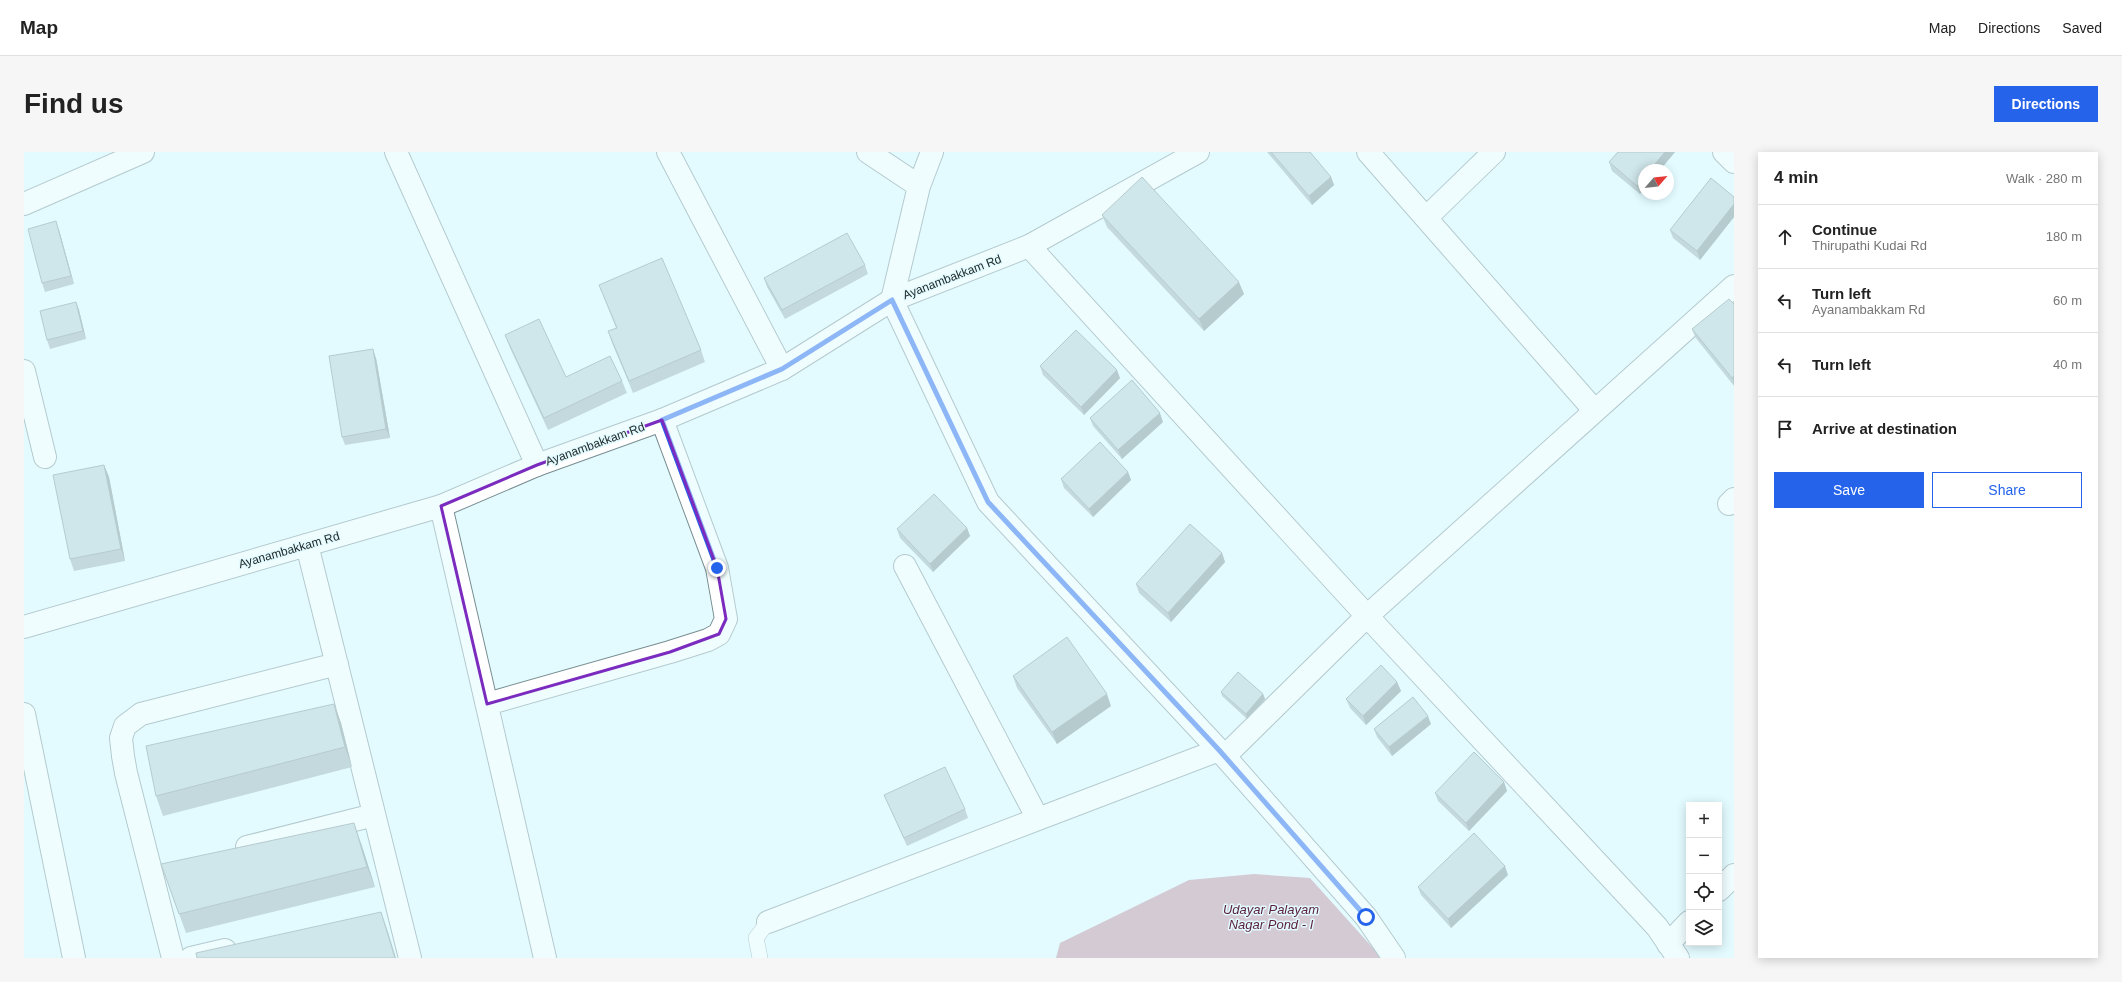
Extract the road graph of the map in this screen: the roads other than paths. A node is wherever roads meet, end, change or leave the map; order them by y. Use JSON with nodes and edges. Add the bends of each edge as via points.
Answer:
{"nodes":[{"id":1,"x":143,"y":152,"type":"edge"},
{"id":2,"x":396,"y":152,"type":"edge"},
{"id":3,"x":668,"y":152,"type":"edge"},
{"id":4,"x":868,"y":152,"type":"edge"},
{"id":5,"x":932,"y":152,"type":"edge"},
{"id":6,"x":1198,"y":152,"type":"edge"},
{"id":7,"x":1368,"y":152,"type":"edge"},
{"id":8,"x":1494,"y":152,"type":"edge"},
{"id":9,"x":1724,"y":152,"type":"edge"},
{"id":10,"x":1734,"y":162,"type":"edge"},
{"id":11,"x":919,"y":186,"type":"junction"},
{"id":12,"x":24,"y":204,"type":"edge"},
{"id":13,"x":1426,"y":218,"type":"junction"},
{"id":14,"x":1029,"y":246,"type":"junction"},
{"id":15,"x":1734,"y":286,"type":"edge"},
{"id":16,"x":892,"y":300,"type":"junction"},
{"id":17,"x":782,"y":369,"type":"junction"},
{"id":18,"x":24,"y":371,"type":"edge"},
{"id":19,"x":1595,"y":411,"type":"junction"},
{"id":20,"x":662,"y":420,"type":"junction"},
{"id":21,"x":45,"y":457,"type":"dead end"},
{"id":22,"x":537,"y":465,"type":"junction"},
{"id":23,"x":441,"y":506,"type":"junction"},
{"id":24,"x":307,"y":545,"type":"junction"},
{"id":25,"x":904,"y":566,"type":"dead end"},
{"id":26,"x":1367,"y":616,"type":"junction"},
{"id":27,"x":24,"y":627,"type":"edge"},
{"id":28,"x":337,"y":664,"type":"junction"},
{"id":29,"x":487,"y":704,"type":"junction"},
{"id":30,"x":24,"y":714,"type":"edge"},
{"id":31,"x":1222,"y":753,"type":"junction"},
{"id":32,"x":374,"y":815,"type":"junction"},
{"id":33,"x":1038,"y":819,"type":"junction"},
{"id":34,"x":228,"y":852,"type":"edge"},
{"id":35,"x":174,"y":866,"type":"edge"},
{"id":36,"x":151,"y":872,"type":"junction"},
{"id":37,"x":1734,"y":874,"type":"edge"},
{"id":38,"x":1722,"y":887,"type":"edge"},
{"id":39,"x":398,"y":909,"type":"junction"},
{"id":40,"x":375,"y":914,"type":"edge"},
{"id":41,"x":768,"y":922,"type":"joint"},
{"id":42,"x":1686,"y":927,"type":"edge"},
{"id":43,"x":245,"y":945,"type":"edge"},
{"id":44,"x":1673,"y":951,"type":"edge"},
{"id":45,"x":74,"y":958,"type":"edge"},
{"id":46,"x":173,"y":958,"type":"edge"},
{"id":47,"x":191,"y":958,"type":"edge"},
{"id":48,"x":410,"y":958,"type":"edge"},
{"id":49,"x":545,"y":958,"type":"edge"},
{"id":50,"x":760,"y":958,"type":"edge"},
{"id":51,"x":1394,"y":958,"type":"edge"}],
"edges":[{"from":1,"to":12,"type":"street"},
{"from":2,"to":22,"type":"street"},
{"from":3,"to":17,"type":"street"},
{"from":4,"to":11,"type":"street"},
{"from":5,"to":11,"type":"street"},
{"from":6,"to":14,"type":"street","name":"Ayanambakkam Rd"},
{"from":7,"to":13,"type":"street"},
{"from":8,"to":13,"type":"street"},
{"from":9,"to":10,"type":"street"},
{"from":11,"to":16,"type":"street"},
{"from":13,"to":19,"type":"street"},
{"from":14,"to":16,"type":"street","name":"Ayanambakkam Rd"},
{"from":14,"to":26,"type":"street"},
{"from":15,"to":19,"type":"street"},
{"from":16,"to":17,"type":"street","name":"Ayanambakkam Rd"},
{"from":16,"to":31,"type":"street","via":[[988,502]]},
{"from":17,"to":20,"type":"street","name":"Ayanambakkam Rd"},
{"from":18,"to":21,"type":"street"},
{"from":19,"to":26,"type":"street"},
{"from":20,"to":22,"type":"street","name":"Ayanambakkam Rd"},
{"from":20,"to":29,"type":"street","via":[[717,568],[726,618],[719,634],[678,650]]},
{"from":22,"to":23,"type":"street","name":"Ayanambakkam Rd"},
{"from":23,"to":24,"type":"street","name":"Ayanambakkam Rd"},
{"from":23,"to":29,"type":"street"},
{"from":24,"to":27,"type":"street","name":"Ayanambakkam Rd"},
{"from":24,"to":28,"type":"street"},
{"from":25,"to":33,"type":"street"},
{"from":26,"to":31,"type":"street"},
{"from":26,"to":44,"type":"street","via":[[1657,927]]},
{"from":28,"to":32,"type":"street"},
{"from":28,"to":36,"type":"street","via":[[141,714],[124,726],[121,738],[126,773]]},
{"from":29,"to":49,"type":"street"},
{"from":30,"to":45,"type":"street"},
{"from":31,"to":33,"type":"street"},
{"from":31,"to":51,"type":"street","via":[[1366,917]]},
{"from":32,"to":34,"type":"street"},
{"from":32,"to":39,"type":"street"},
{"from":33,"to":41,"type":"street"},
{"from":35,"to":36,"type":"street"},
{"from":36,"to":46,"type":"street"},
{"from":37,"to":38,"type":"street"},
{"from":39,"to":40,"type":"street"},
{"from":39,"to":48,"type":"street"},
{"from":41,"to":50,"type":"lane","via":[[756,938]]},
{"from":42,"to":44,"type":"street"},
{"from":43,"to":47,"type":"street"}]}
